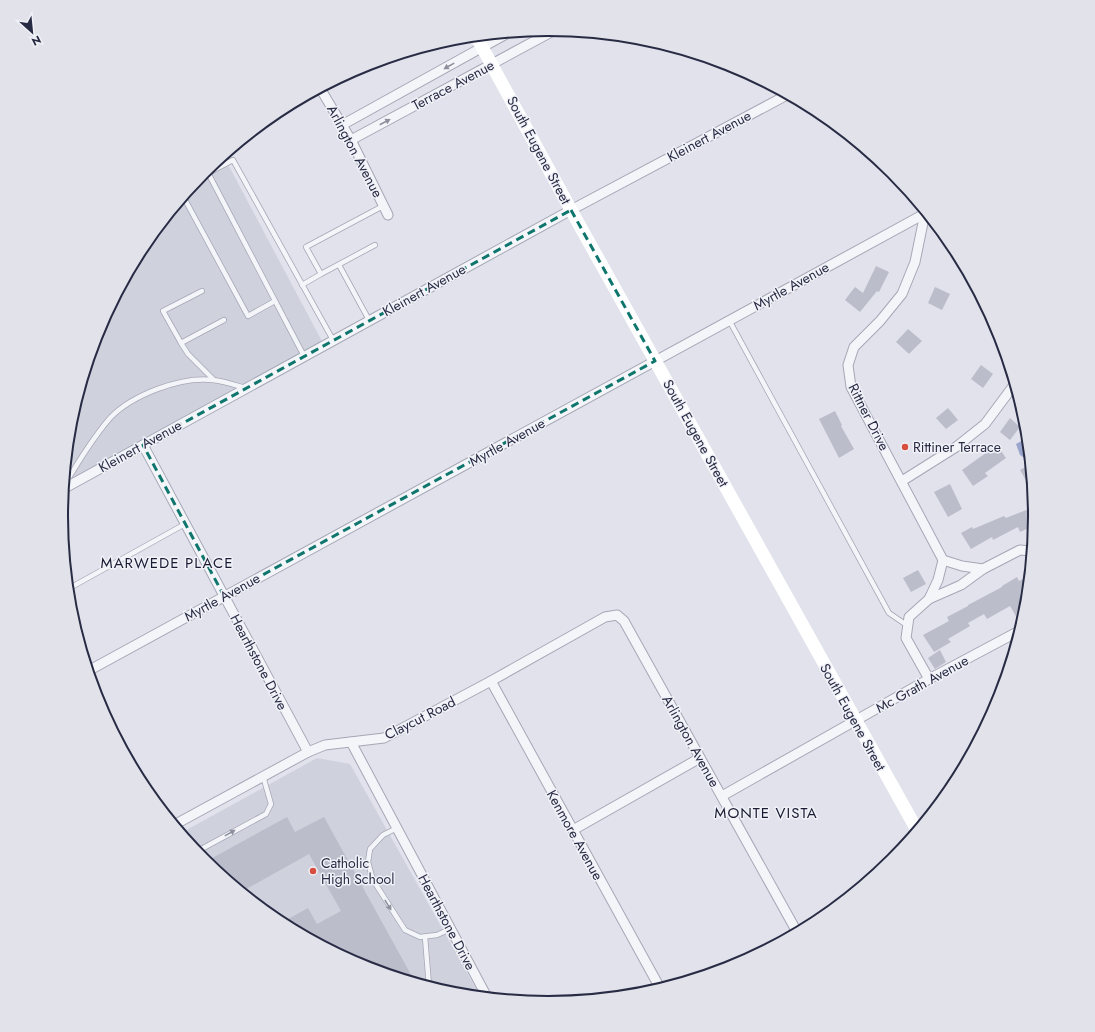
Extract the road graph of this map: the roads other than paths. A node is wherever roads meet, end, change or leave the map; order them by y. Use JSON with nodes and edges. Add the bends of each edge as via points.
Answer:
{"nodes":[{"id":1,"x":543,"y":36,"type":"edge"},
{"id":2,"x":479,"y":41,"type":"edge"},
{"id":3,"x":492,"y":64,"type":"junction"},
{"id":4,"x":323,"y":92,"type":"edge"},
{"id":5,"x":782,"y":97,"type":"edge"},
{"id":6,"x":342,"y":125,"type":"junction"},
{"id":7,"x":351,"y":140,"type":"junction"},
{"id":8,"x":220,"y":165,"type":"edge"},
{"id":9,"x":209,"y":176,"type":"edge"},
{"id":10,"x":186,"y":201,"type":"edge"},
{"id":11,"x":383,"y":206,"type":"junction"},
{"id":12,"x":571,"y":210,"type":"junction"},
{"id":13,"x":388,"y":215,"type":"dead end"},
{"id":14,"x":921,"y":216,"type":"edge"},
{"id":15,"x":924,"y":220,"type":"edge"},
{"id":16,"x":375,"y":245,"type":"dead end"},
{"id":17,"x":339,"y":265,"type":"junction"},
{"id":18,"x":321,"y":274,"type":"junction"},
{"id":19,"x":302,"y":285,"type":"junction"},
{"id":20,"x":202,"y":291,"type":"dead end"},
{"id":21,"x":275,"y":301,"type":"junction"},
{"id":22,"x":224,"y":320,"type":"dead end"},
{"id":23,"x":369,"y":320,"type":"junction"},
{"id":24,"x":729,"y":320,"type":"junction"},
{"id":25,"x":333,"y":340,"type":"junction"},
{"id":26,"x":181,"y":343,"type":"junction"},
{"id":27,"x":304,"y":356,"type":"junction"},
{"id":28,"x":655,"y":361,"type":"junction"},
{"id":29,"x":214,"y":380,"type":"junction"},
{"id":30,"x":245,"y":388,"type":"junction"},
{"id":31,"x":1010,"y":390,"type":"edge"},
{"id":32,"x":143,"y":445,"type":"junction"},
{"id":33,"x":70,"y":477,"type":"edge"},
{"id":34,"x":902,"y":481,"type":"junction"},
{"id":35,"x":69,"y":486,"type":"edge"},
{"id":36,"x":185,"y":524,"type":"junction"},
{"id":37,"x":1026,"y":551,"type":"edge"},
{"id":38,"x":943,"y":560,"type":"junction"},
{"id":39,"x":983,"y":569,"type":"junction"},
{"id":40,"x":73,"y":586,"type":"edge"},
{"id":41,"x":224,"y":596,"type":"junction"},
{"id":42,"x":929,"y":599,"type":"junction"},
{"id":43,"x":617,"y":615,"type":"joint"},
{"id":44,"x":908,"y":626,"type":"junction"},
{"id":45,"x":1012,"y":635,"type":"edge"},
{"id":46,"x":93,"y":668,"type":"edge"},
{"id":47,"x":929,"y":679,"type":"junction"},
{"id":48,"x":491,"y":681,"type":"junction"},
{"id":49,"x":856,"y":721,"type":"junction"},
{"id":50,"x":351,"y":742,"type":"junction"},
{"id":51,"x":308,"y":752,"type":"junction"},
{"id":52,"x":700,"y":758,"type":"junction"},
{"id":53,"x":264,"y":776,"type":"junction"},
{"id":54,"x":722,"y":796,"type":"junction"},
{"id":55,"x":179,"y":822,"type":"edge"},
{"id":56,"x":913,"y":825,"type":"edge"},
{"id":57,"x":397,"y":828,"type":"junction"},
{"id":58,"x":573,"y":830,"type":"junction"},
{"id":59,"x":202,"y":849,"type":"edge"},
{"id":60,"x":794,"y":927,"type":"edge"},
{"id":61,"x":450,"y":929,"type":"junction"},
{"id":62,"x":425,"y":937,"type":"junction"},
{"id":63,"x":429,"y":981,"type":"edge"},
{"id":64,"x":657,"y":983,"type":"edge"},
{"id":65,"x":484,"y":992,"type":"edge"}],
"edges":[{"from":1,"to":3,"type":"street","name":"Terrace Avenue"},
{"from":2,"to":3,"type":"street","name":"South Eugene Street"},
{"from":2,"to":6,"type":"street","name":"Terrace Avenue","one_way":true},
{"from":7,"to":3,"type":"street","name":"Terrace Avenue","one_way":true},
{"from":3,"to":12,"type":"street","name":"South Eugene Street"},
{"from":4,"to":6,"type":"street","name":"Arlington Avenue"},
{"from":5,"to":12,"type":"street","name":"Kleinert Avenue"},
{"from":6,"to":7,"type":"street","name":"Arlington Avenue"},
{"from":7,"to":11,"type":"street","name":"Arlington Avenue"},
{"from":8,"to":19,"type":"lane","via":[[233,160]]},
{"from":9,"to":21,"type":"lane"},
{"from":10,"to":21,"type":"lane","via":[[248,316]]},
{"from":11,"to":13,"type":"street","name":"Arlington Avenue"},
{"from":11,"to":18,"type":"lane","via":[[306,247]]},
{"from":12,"to":23,"type":"street","name":"Kleinert Avenue"},
{"from":12,"to":28,"type":"street","name":"South Eugene Street"},
{"from":14,"to":24,"type":"street","name":"Myrtle Avenue"},
{"from":15,"to":34,"type":"street","name":"Rittner Drive","via":[[915,262],[902,294],[854,347],[848,365],[851,387]]},
{"from":16,"to":17,"type":"lane"},
{"from":17,"to":18,"type":"lane"},
{"from":17,"to":23,"type":"lane"},
{"from":18,"to":19,"type":"lane"},
{"from":19,"to":25,"type":"lane"},
{"from":20,"to":26,"type":"lane","via":[[163,311]]},
{"from":21,"to":27,"type":"lane"},
{"from":22,"to":26,"type":"lane"},
{"from":23,"to":25,"type":"street","name":"Kleinert Avenue"},
{"from":24,"to":28,"type":"street","name":"Myrtle Avenue"},
{"from":24,"to":44,"type":"lane","via":[[889,614]]},
{"from":25,"to":27,"type":"street","name":"Kleinert Avenue"},
{"from":26,"to":29,"type":"lane","via":[[188,354]]},
{"from":27,"to":30,"type":"street","name":"Kleinert Avenue"},
{"from":28,"to":41,"type":"street","name":"Myrtle Avenue"},
{"from":28,"to":49,"type":"street","name":"South Eugene Street"},
{"from":29,"to":30,"type":"lane"},
{"from":29,"to":33,"type":"lane","via":[[194,379],[160,387],[127,405],[111,417],[84,451]]},
{"from":30,"to":32,"type":"street","name":"Kleinert Avenue"},
{"from":31,"to":34,"type":"street","via":[[985,424],[956,447]]},
{"from":32,"to":35,"type":"street","name":"Kleinert Avenue"},
{"from":32,"to":36,"type":"street","name":"Hearthstone Drive"},
{"from":34,"to":38,"type":"street","name":"Rittner Drive"},
{"from":36,"to":40,"type":"lane"},
{"from":36,"to":41,"type":"street","name":"Hearthstone Drive"},
{"from":37,"to":39,"type":"street","via":[[1020,550]]},
{"from":38,"to":39,"type":"street"},
{"from":38,"to":42,"type":"street","via":[[938,580]]},
{"from":39,"to":42,"type":"street","via":[[961,585]]},
{"from":41,"to":46,"type":"street","name":"Myrtle Avenue"},
{"from":41,"to":51,"type":"street","name":"Hearthstone Drive"},
{"from":42,"to":44,"type":"street","via":[[909,617]]},
{"from":43,"to":48,"type":"street","name":"Claycut Road","via":[[605,617]]},
{"from":43,"to":52,"type":"street","name":"Arlington Avenue","via":[[624,621]]},
{"from":44,"to":47,"type":"street","via":[[906,638]]},
{"from":45,"to":47,"type":"street","name":"Mc Grath Avenue"},
{"from":47,"to":49,"type":"street","name":"Mc Grath Avenue"},
{"from":48,"to":50,"type":"street","name":"Claycut Road","via":[[384,738]]},
{"from":48,"to":58,"type":"street","name":"Kenmore Avenue"},
{"from":49,"to":54,"type":"street","name":"Mc Grath Avenue"},
{"from":49,"to":56,"type":"street","name":"South Eugene Street"},
{"from":50,"to":51,"type":"street","name":"Claycut Road","via":[[325,745]]},
{"from":50,"to":57,"type":"street","name":"Hearthstone Drive"},
{"from":51,"to":53,"type":"street","name":"Claycut Road"},
{"from":52,"to":54,"type":"street","name":"Arlington Avenue"},
{"from":52,"to":58,"type":"street"},
{"from":53,"to":55,"type":"street","name":"Claycut Road"},
{"from":59,"to":53,"type":"lane","one_way":true,"via":[[266,814],[271,804]]},
{"from":54,"to":60,"type":"street","name":"Arlington Avenue"},
{"from":57,"to":61,"type":"street","name":"Hearthstone Drive"},
{"from":57,"to":62,"type":"lane","one_way":true,"via":[[383,835],[370,849],[369,868],[373,880],[405,930],[420,938]]},
{"from":58,"to":64,"type":"street","name":"Kenmore Avenue"},
{"from":61,"to":62,"type":"lane"},
{"from":61,"to":65,"type":"street","name":"Hearthstone Drive"},
{"from":62,"to":63,"type":"lane"}]}
